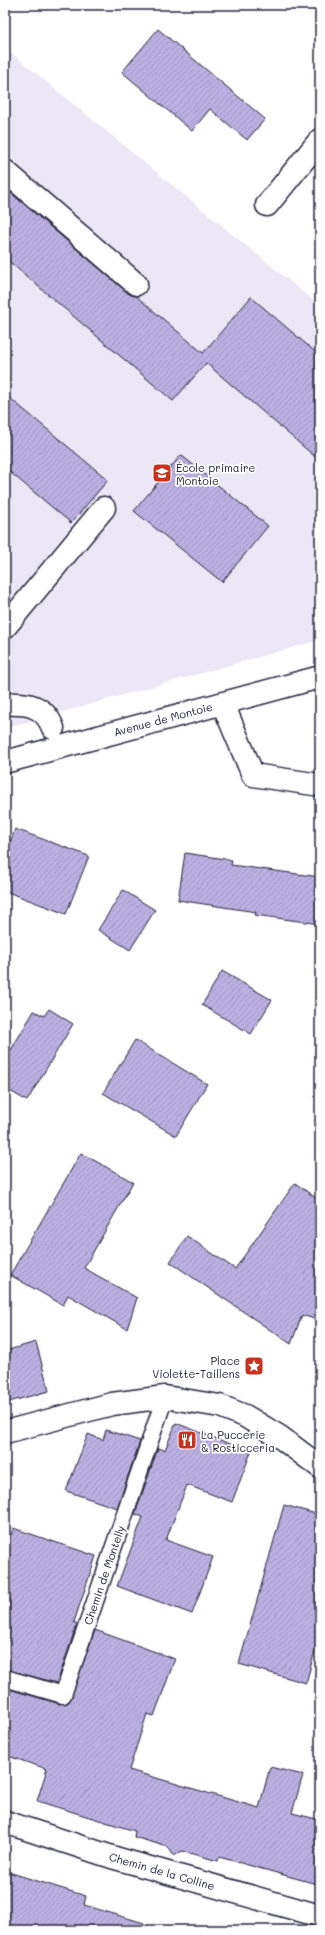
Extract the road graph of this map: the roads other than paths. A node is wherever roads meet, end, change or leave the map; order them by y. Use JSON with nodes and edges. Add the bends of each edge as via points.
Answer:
{"nodes":[{"id":1,"x":320,"y":140,"type":"edge"},
{"id":2,"x":5,"y":171,"type":"edge"},
{"id":3,"x":267,"y":205,"type":"dead end"},
{"id":4,"x":136,"y":284,"type":"dead end"},
{"id":5,"x":104,"y":508,"type":"dead end"},
{"id":6,"x":5,"y":627,"type":"edge"},
{"id":7,"x":320,"y":677,"type":"edge"},
{"id":8,"x":5,"y":704,"type":"edge"},
{"id":9,"x":223,"y":704,"type":"junction"},
{"id":10,"x":53,"y":728,"type":"dead end"},
{"id":11,"x":5,"y":762,"type":"edge"},
{"id":12,"x":320,"y":785,"type":"edge"},
{"id":13,"x":165,"y":1397,"type":"junction"},
{"id":14,"x":5,"y":1432,"type":"edge"},
{"id":15,"x":320,"y":1467,"type":"edge"},
{"id":16,"x":5,"y":1678,"type":"edge"},
{"id":17,"x":5,"y":1822,"type":"edge"},
{"id":18,"x":320,"y":1916,"type":"edge"}],
"edges":[{"from":1,"to":3,"type":"street"},
{"from":2,"to":4,"type":"street"},
{"from":5,"to":6,"type":"street"},
{"from":7,"to":9,"type":"street","name":"Avenue de Montoie"},
{"from":8,"to":10,"type":"street","via":[[20,703],[37,707],[49,717]]},
{"from":9,"to":11,"type":"street","name":"Avenue de Montoie"},
{"from":9,"to":12,"type":"street","via":[[253,775]]},
{"from":13,"to":14,"type":"street","via":[[112,1404]]},
{"from":13,"to":15,"type":"street","via":[[220,1406],[246,1416],[280,1437]]},
{"from":13,"to":16,"type":"lane","name":"Chemin de Montelly","via":[[63,1695]]},
{"from":17,"to":18,"type":"street","name":"Chemin de la Colline","via":[[115,1858]]}]}
